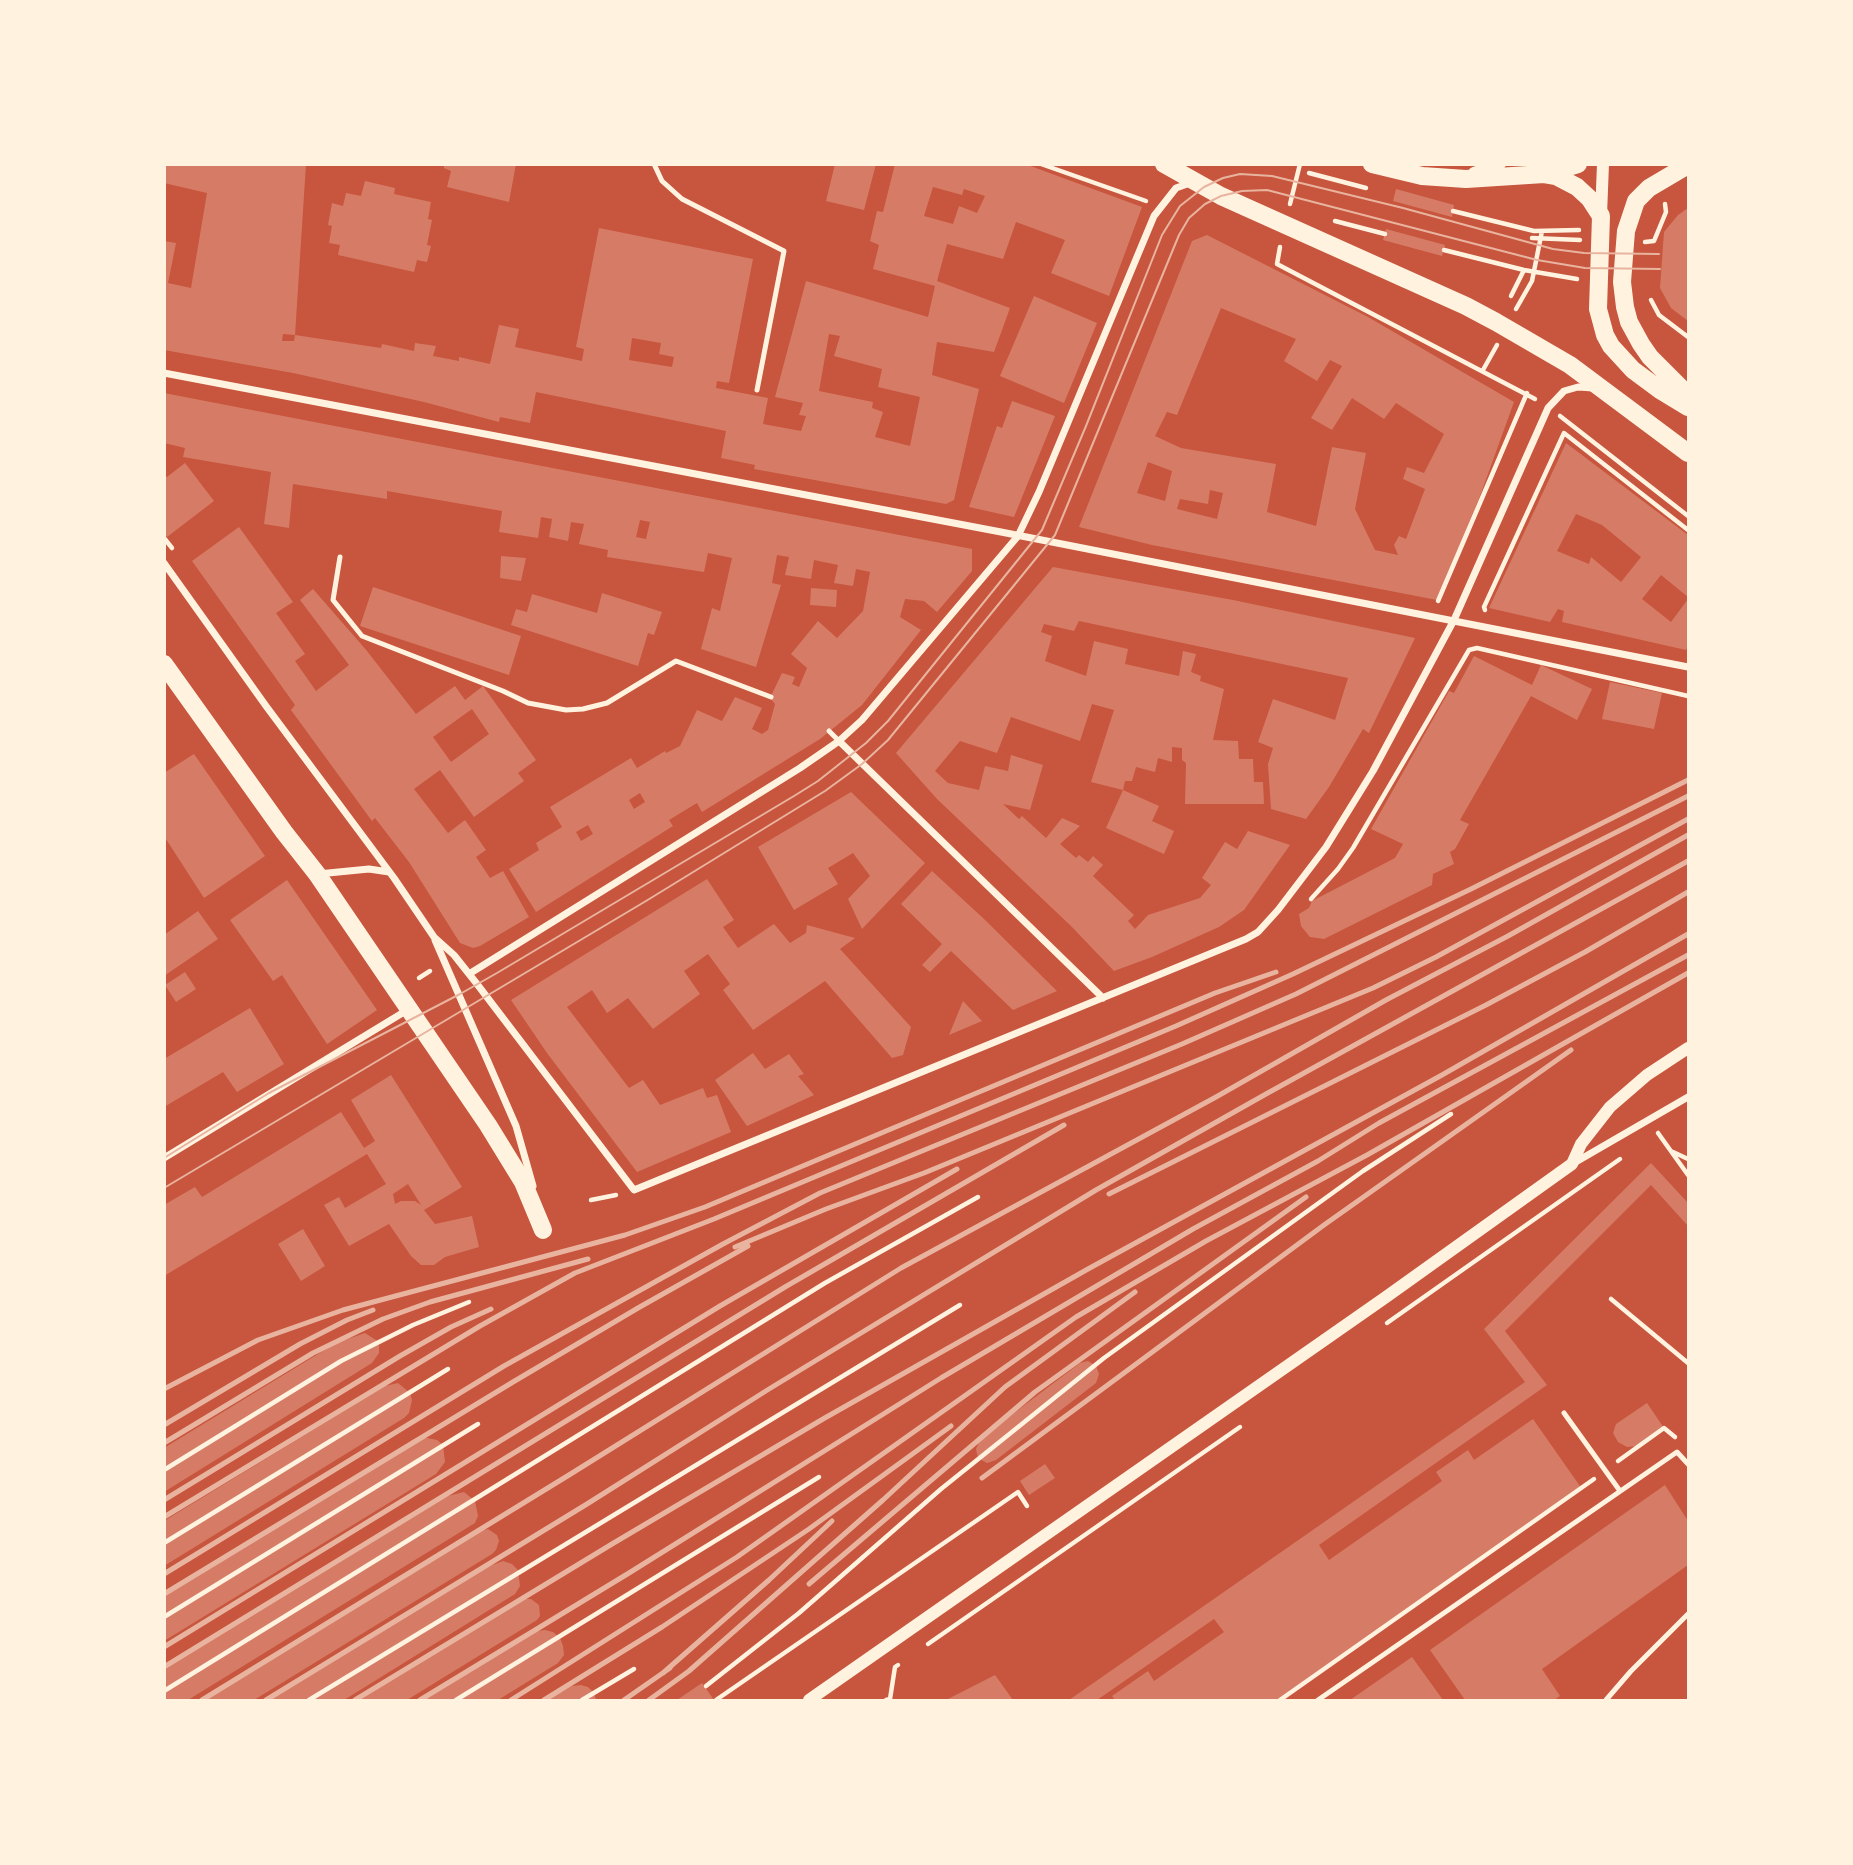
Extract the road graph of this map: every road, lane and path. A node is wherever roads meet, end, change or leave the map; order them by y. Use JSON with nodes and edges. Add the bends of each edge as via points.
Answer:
{"nodes":[{"id":1,"x":654,"y":164,"type":"edge"},
{"id":2,"x":1041,"y":164,"type":"edge"},
{"id":3,"x":1164,"y":164,"type":"edge"},
{"id":4,"x":1300,"y":164,"type":"edge"},
{"id":5,"x":1372,"y":164,"type":"edge"},
{"id":6,"x":1500,"y":164,"type":"edge"},
{"id":7,"x":1578,"y":164,"type":"edge"},
{"id":8,"x":1603,"y":164,"type":"edge"},
{"id":9,"x":1689,"y":165,"type":"edge"},
{"id":10,"x":1309,"y":173,"type":"dead end"},
{"id":11,"x":1544,"y":174,"type":"junction"},
{"id":12,"x":1448,"y":178,"type":"junction"},
{"id":13,"x":1198,"y":183,"type":"junction"},
{"id":14,"x":1370,"y":188,"type":"dead end"},
{"id":15,"x":1147,"y":201,"type":"dead end"},
{"id":16,"x":1665,"y":204,"type":"dead end"},
{"id":17,"x":1290,"y":206,"type":"dead end"},
{"id":18,"x":1453,"y":211,"type":"dead end"},
{"id":19,"x":1325,"y":218,"type":"dead end"},
{"id":20,"x":1595,"y":222,"type":"junction"},
{"id":21,"x":1542,"y":232,"type":"junction"},
{"id":22,"x":1385,"y":234,"type":"dead end"},
{"id":23,"x":1532,"y":238,"type":"dead end"},
{"id":24,"x":1542,"y":239,"type":"junction"},
{"id":25,"x":1590,"y":240,"type":"dead end"},
{"id":26,"x":1640,"y":242,"type":"dead end"},
{"id":27,"x":1444,"y":250,"type":"dead end"},
{"id":28,"x":1277,"y":264,"type":"dead end"},
{"id":29,"x":1524,"y":270,"type":"junction"},
{"id":30,"x":1534,"y":272,"type":"junction"},
{"id":31,"x":1585,"y":280,"type":"dead end"},
{"id":32,"x":1511,"y":296,"type":"dead end"},
{"id":33,"x":1651,"y":300,"type":"dead end"},
{"id":34,"x":1519,"y":304,"type":"dead end"},
{"id":35,"x":1689,"y":337,"type":"edge"},
{"id":36,"x":164,"y":373,"type":"edge"},
{"id":37,"x":757,"y":390,"type":"dead end"},
{"id":38,"x":1689,"y":395,"type":"edge"},
{"id":39,"x":1617,"y":398,"type":"junction"},
{"id":40,"x":1689,"y":407,"type":"edge"},
{"id":41,"x":1562,"y":418,"type":"dead end"},
{"id":42,"x":1689,"y":453,"type":"edge"},
{"id":43,"x":1689,"y":516,"type":"edge"},
{"id":44,"x":1689,"y":530,"type":"edge"},
{"id":45,"x":1018,"y":536,"type":"junction"},
{"id":46,"x":340,"y":557,"type":"dead end"},
{"id":47,"x":164,"y":564,"type":"edge"},
{"id":48,"x":1437,"y":603,"type":"dead end"},
{"id":49,"x":1487,"y":613,"type":"dead end"},
{"id":50,"x":1454,"y":620,"type":"junction"},
{"id":51,"x":1477,"y":648,"type":"dead end"},
{"id":52,"x":164,"y":664,"type":"edge"},
{"id":53,"x":1689,"y":667,"type":"edge"},
{"id":54,"x":1689,"y":696,"type":"edge"},
{"id":55,"x":771,"y":697,"type":"dead end"},
{"id":56,"x":829,"y":731,"type":"dead end"},
{"id":57,"x":839,"y":741,"type":"junction"},
{"id":58,"x":390,"y":872,"type":"junction"},
{"id":59,"x":317,"y":874,"type":"junction"},
{"id":60,"x":433,"y":937,"type":"junction"},
{"id":61,"x":434,"y":968,"type":"dead end"},
{"id":62,"x":469,"y":974,"type":"junction"},
{"id":63,"x":419,"y":978,"type":"dead end"},
{"id":64,"x":1103,"y":998,"type":"junction"},
{"id":65,"x":409,"y":1009,"type":"junction"},
{"id":66,"x":1689,"y":1048,"type":"edge"},
{"id":67,"x":1689,"y":1097,"type":"edge"},
{"id":68,"x":1451,"y":1114,"type":"dead end"},
{"id":69,"x":1667,"y":1127,"type":"dead end"},
{"id":70,"x":1658,"y":1132,"type":"junction"},
{"id":71,"x":1647,"y":1140,"type":"dead end"},
{"id":72,"x":1670,"y":1151,"type":"junction"},
{"id":73,"x":1625,"y":1155,"type":"dead end"},
{"id":74,"x":164,"y":1158,"type":"edge"},
{"id":75,"x":1689,"y":1159,"type":"edge"},
{"id":76,"x":1572,"y":1164,"type":"junction"},
{"id":77,"x":1689,"y":1175,"type":"edge"},
{"id":78,"x":608,"y":1196,"type":"dead end"},
{"id":79,"x":978,"y":1197,"type":"dead end"},
{"id":80,"x":591,"y":1200,"type":"dead end"},
{"id":81,"x":542,"y":1226,"type":"joint"},
{"id":82,"x":1611,"y":1299,"type":"dead end"},
{"id":83,"x":469,"y":1302,"type":"dead end"},
{"id":84,"x":960,"y":1306,"type":"dead end"},
{"id":85,"x":1378,"y":1329,"type":"dead end"},
{"id":86,"x":1689,"y":1363,"type":"edge"},
{"id":87,"x":448,"y":1369,"type":"dead end"},
{"id":88,"x":1564,"y":1413,"type":"dead end"},
{"id":89,"x":1249,"y":1420,"type":"dead end"},
{"id":90,"x":478,"y":1424,"type":"dead end"},
{"id":91,"x":1680,"y":1441,"type":"dead end"},
{"id":92,"x":1689,"y":1464,"type":"edge"},
{"id":93,"x":164,"y":1470,"type":"edge"},
{"id":94,"x":1606,"y":1470,"type":"junction"},
{"id":95,"x":818,"y":1477,"type":"dead end"},
{"id":96,"x":1620,"y":1491,"type":"junction"},
{"id":97,"x":1027,"y":1506,"type":"dead end"},
{"id":98,"x":164,"y":1543,"type":"edge"},
{"id":99,"x":1689,"y":1614,"type":"edge"},
{"id":100,"x":164,"y":1616,"type":"edge"},
{"id":101,"x":917,"y":1652,"type":"dead end"},
{"id":102,"x":906,"y":1659,"type":"dead end"},
{"id":103,"x":634,"y":1668,"type":"dead end"},
{"id":104,"x":709,"y":1684,"type":"dead end"},
{"id":105,"x":164,"y":1691,"type":"edge"},
{"id":106,"x":309,"y":1700,"type":"edge"},
{"id":107,"x":456,"y":1700,"type":"edge"},
{"id":108,"x":582,"y":1700,"type":"edge"},
{"id":109,"x":716,"y":1700,"type":"edge"},
{"id":110,"x":809,"y":1700,"type":"edge"},
{"id":111,"x":886,"y":1700,"type":"edge"},
{"id":112,"x":1280,"y":1700,"type":"edge"},
{"id":113,"x":1318,"y":1700,"type":"edge"},
{"id":114,"x":1606,"y":1700,"type":"edge"}],
"edges":[{"from":1,"to":37,"type":"lane","via":[[662,181],[682,199],[784,251]]},
{"from":2,"to":15,"type":"path"},
{"from":3,"to":13,"type":"main road"},
{"from":4,"to":17,"type":"path"},
{"from":5,"to":12,"type":"main road"},
{"from":6,"to":12,"type":"street"},
{"from":7,"to":11,"type":"main road"},
{"from":8,"to":20,"type":"street"},
{"from":9,"to":38,"type":"main road","via":[[1636,201],[1626,231],[1622,282],[1627,315],[1650,357]]},
{"from":10,"to":14,"type":"path"},
{"from":11,"to":12,"type":"main road"},
{"from":11,"to":20,"type":"main road","via":[[1577,187],[1590,199]]},
{"from":13,"to":39,"type":"main road","via":[[1466,306],[1570,365]]},
{"from":13,"to":45,"type":"street","via":[[1176,188],[1154,216]]},
{"from":16,"to":26,"type":"path","via":[[1654,241]]},
{"from":18,"to":21,"type":"path"},
{"from":19,"to":22,"type":"path"},
{"from":20,"to":21,"type":"path"},
{"from":20,"to":40,"type":"main road","via":[[1598,298],[1605,335],[1633,370]]},
{"from":21,"to":24,"type":"path"},
{"from":23,"to":24,"type":"path"},
{"from":24,"to":25,"type":"path"},
{"from":24,"to":30,"type":"path"},
{"from":27,"to":29,"type":"path"},
{"from":28,"to":48,"type":"path","via":[[1527,393]]},
{"from":29,"to":30,"type":"path"},
{"from":29,"to":32,"type":"path"},
{"from":30,"to":31,"type":"path"},
{"from":30,"to":34,"type":"path"},
{"from":33,"to":35,"type":"path","via":[[1659,315]]},
{"from":36,"to":45,"type":"street"},
{"from":39,"to":42,"type":"main road"},
{"from":39,"to":50,"type":"street","via":[[1578,387],[1553,401]]},
{"from":41,"to":43,"type":"path"},
{"from":44,"to":49,"type":"path","via":[[1564,433],[1484,607]]},
{"from":45,"to":50,"type":"street"},
{"from":45,"to":57,"type":"street","via":[[862,720]]},
{"from":46,"to":55,"type":"lane","via":[[333,600],[362,636],[528,703],[566,710],[607,703],[676,661]]},
{"from":47,"to":58,"type":"street"},
{"from":50,"to":53,"type":"street"},
{"from":50,"to":64,"type":"street","via":[[1358,797],[1267,923],[1246,939]]},
{"from":51,"to":54,"type":"path"},
{"from":52,"to":59,"type":"main road"},
{"from":56,"to":57,"type":"lane"},
{"from":57,"to":62,"type":"street"},
{"from":57,"to":64,"type":"street"},
{"from":58,"to":59,"type":"street","via":[[369,869]]},
{"from":58,"to":60,"type":"street"},
{"from":59,"to":65,"type":"main road"},
{"from":60,"to":62,"type":"street"},
{"from":60,"to":81,"type":"street","via":[[522,1139]]},
{"from":61,"to":63,"type":"path"},
{"from":62,"to":64,"type":"street","via":[[634,1191]]},
{"from":65,"to":74,"type":"street"},
{"from":65,"to":81,"type":"main road","via":[[511,1161]]},
{"from":66,"to":76,"type":"street","via":[[1647,1074],[1610,1107],[1581,1143]]},
{"from":67,"to":76,"type":"street"},
{"from":68,"to":104,"type":"path","via":[[1363,1171],[1104,1358]]},
{"from":69,"to":70,"type":"path"},
{"from":70,"to":71,"type":"path"},
{"from":70,"to":72,"type":"path"},
{"from":72,"to":75,"type":"path"},
{"from":72,"to":77,"type":"path"},
{"from":73,"to":85,"type":"path"},
{"from":76,"to":110,"type":"street"},
{"from":78,"to":80,"type":"path"},
{"from":79,"to":105,"type":"path","via":[[825,1283]]},
{"from":82,"to":86,"type":"path"},
{"from":83,"to":93,"type":"path","via":[[341,1361]]},
{"from":84,"to":106,"type":"path"},
{"from":87,"to":98,"type":"path"},
{"from":88,"to":94,"type":"lane"},
{"from":89,"to":101,"type":"path"},
{"from":90,"to":100,"type":"path"},
{"from":91,"to":94,"type":"path","via":[[1664,1428]]},
{"from":92,"to":96,"type":"lane","via":[[1677,1452]]},
{"from":94,"to":96,"type":"lane"},
{"from":94,"to":112,"type":"path"},
{"from":95,"to":107,"type":"path"},
{"from":96,"to":113,"type":"lane"},
{"from":97,"to":109,"type":"path","via":[[1018,1492]]},
{"from":99,"to":114,"type":"lane"},
{"from":102,"to":111,"type":"path","via":[[895,1667],[890,1699]]},
{"from":103,"to":108,"type":"path"}]}
